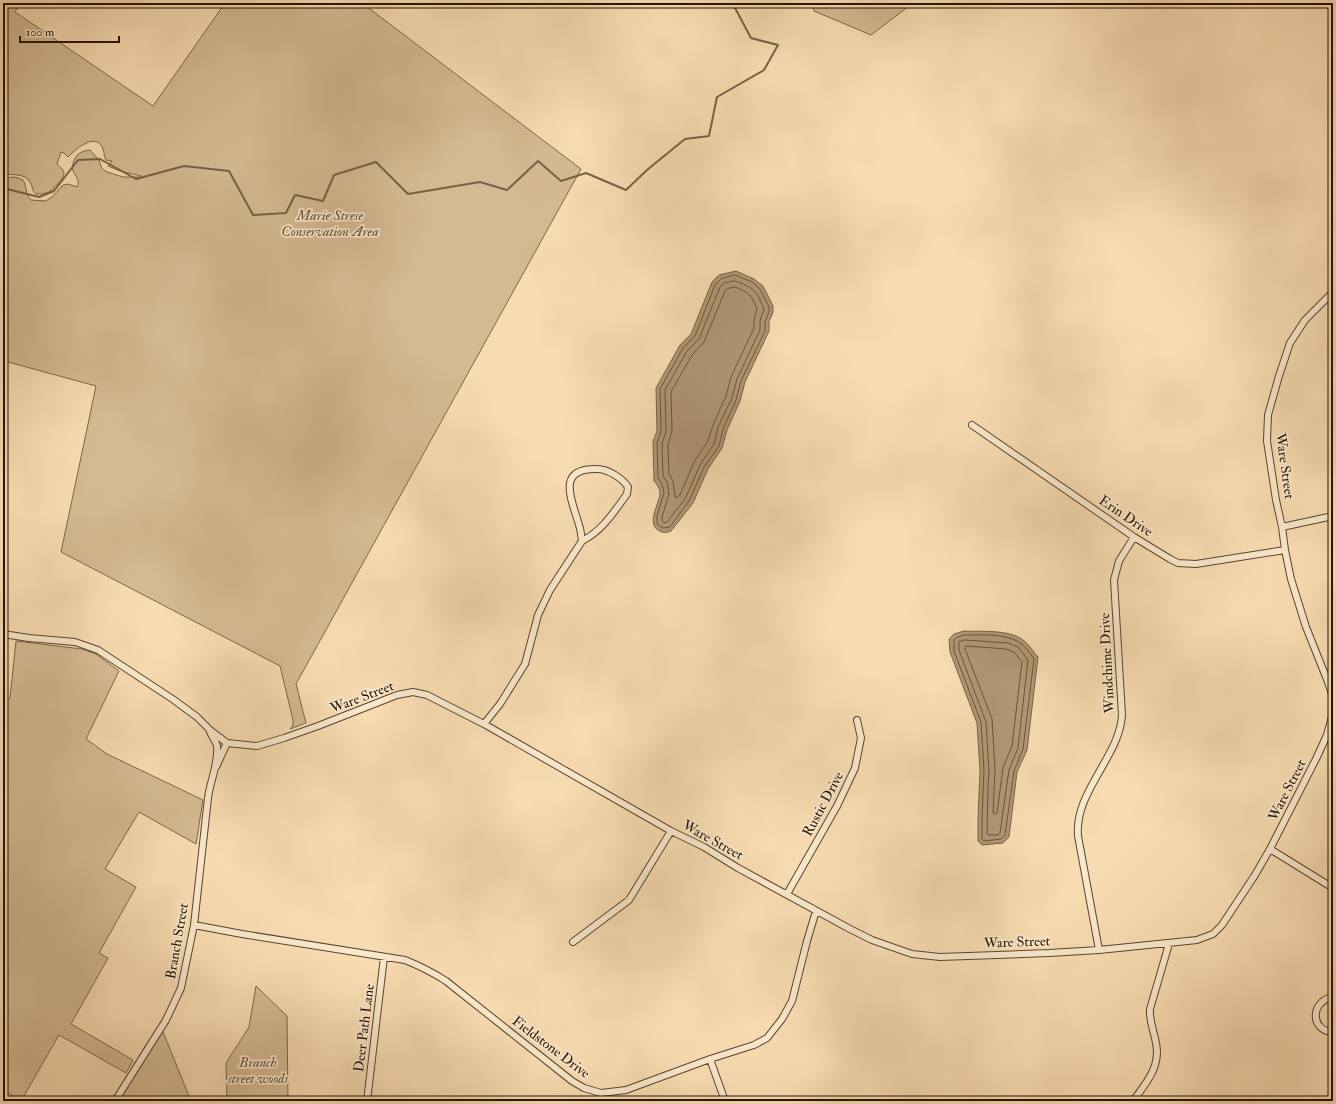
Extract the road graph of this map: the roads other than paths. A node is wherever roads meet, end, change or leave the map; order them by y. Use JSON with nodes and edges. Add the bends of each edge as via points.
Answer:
{"nodes":[{"id":1,"x":1333,"y":292,"type":"edge"},
{"id":2,"x":972,"y":425,"type":"dead end"},
{"id":3,"x":1333,"y":516,"type":"edge"},
{"id":4,"x":1282,"y":527,"type":"junction"},
{"id":5,"x":1134,"y":537,"type":"junction"},
{"id":6,"x":582,"y":541,"type":"junction"},
{"id":7,"x":1285,"y":550,"type":"junction"},
{"id":8,"x":3,"y":634,"type":"edge"},
{"id":9,"x":1333,"y":703,"type":"edge"},
{"id":10,"x":1333,"y":713,"type":"edge"},
{"id":11,"x":857,"y":720,"type":"dead end"},
{"id":12,"x":484,"y":724,"type":"junction"},
{"id":13,"x":208,"y":728,"type":"junction"},
{"id":14,"x":228,"y":743,"type":"junction"},
{"id":15,"x":215,"y":768,"type":"junction"},
{"id":16,"x":671,"y":830,"type":"junction"},
{"id":17,"x":1270,"y":848,"type":"junction"},
{"id":18,"x":1333,"y":888,"type":"edge"},
{"id":19,"x":787,"y":894,"type":"junction"},
{"id":20,"x":816,"y":910,"type":"junction"},
{"id":21,"x":194,"y":925,"type":"junction"},
{"id":22,"x":573,"y":942,"type":"dead end"},
{"id":23,"x":1169,"y":944,"type":"junction"},
{"id":24,"x":1099,"y":950,"type":"junction"},
{"id":25,"x":384,"y":957,"type":"junction"},
{"id":26,"x":1333,"y":997,"type":"edge"},
{"id":27,"x":1333,"y":1032,"type":"edge"},
{"id":28,"x":710,"y":1059,"type":"junction"},
{"id":29,"x":114,"y":1101,"type":"edge"},
{"id":30,"x":367,"y":1101,"type":"edge"},
{"id":31,"x":725,"y":1101,"type":"edge"},
{"id":32,"x":1133,"y":1101,"type":"edge"}],
"edges":[{"from":1,"to":4,"type":"street","name":"Ware Street","via":[[1305,320],[1290,343],[1268,415],[1267,441]]},
{"from":2,"to":5,"type":"street","name":"Erin Drive"},
{"from":3,"to":4,"type":"street"},
{"from":4,"to":7,"type":"street","name":"Ware Street"},
{"from":5,"to":7,"type":"street","name":"Erin Drive","via":[[1163,556],[1187,564]]},
{"from":5,"to":24,"type":"street","name":"Windchime Drive","via":[[1119,561],[1114,580],[1121,728],[1081,809],[1078,821],[1078,836]]},
{"from":6,"to":6,"type":"street","via":[[599,529],[627,494],[628,487],[625,483],[603,469],[582,470],[571,478],[569,488]]},
{"from":6,"to":12,"type":"street","via":[[550,590],[538,615],[525,664]]},
{"from":7,"to":9,"type":"street","name":"Ware Street","via":[[1297,599],[1328,682]]},
{"from":8,"to":13,"type":"street","via":[[75,642],[98,650],[174,700]]},
{"from":10,"to":17,"type":"street","name":"Ware Street","via":[[1319,753]]},
{"from":11,"to":19,"type":"street","name":"Rustic Drive","via":[[861,738],[855,768],[837,806]]},
{"from":12,"to":14,"type":"street","name":"Ware Street","via":[[427,695],[413,692],[397,695],[318,726],[257,746]]},
{"from":12,"to":16,"type":"street","name":"Ware Street"},
{"from":13,"to":14,"type":"street"},
{"from":13,"to":15,"type":"street","name":"Branch Street","via":[[217,746]]},
{"from":14,"to":15,"type":"street","name":"Branch Street"},
{"from":15,"to":21,"type":"street","name":"Branch Street","via":[[208,798]]},
{"from":16,"to":19,"type":"street","name":"Ware Street"},
{"from":16,"to":22,"type":"street","via":[[629,900]]},
{"from":17,"to":18,"type":"street"},
{"from":17,"to":23,"type":"street","name":"Ware Street","via":[[1218,930],[1197,940]]},
{"from":19,"to":20,"type":"street","name":"Ware Street"},
{"from":20,"to":24,"type":"street","name":"Ware Street","via":[[872,940],[912,954],[940,957]]},
{"from":20,"to":28,"type":"street","name":"Fieldstone Drive","via":[[792,1001],[774,1030],[767,1038],[754,1045]]},
{"from":21,"to":25,"type":"street","name":"Fieldstone Drive"},
{"from":21,"to":29,"type":"street","name":"Branch Street","via":[[177,998],[166,1020]]},
{"from":23,"to":24,"type":"street","name":"Ware Street"},
{"from":23,"to":32,"type":"street","via":[[1150,1009],[1157,1062],[1152,1075]]},
{"from":25,"to":28,"type":"street","name":"Fieldstone Drive","via":[[416,964],[446,981],[572,1081],[591,1091],[600,1093],[626,1090]]},
{"from":25,"to":30,"type":"street","name":"Deer Path Lane"},
{"from":26,"to":27,"type":"street","via":[[1322,1001],[1316,1011],[1320,1027]]},
{"from":28,"to":31,"type":"street"}]}
